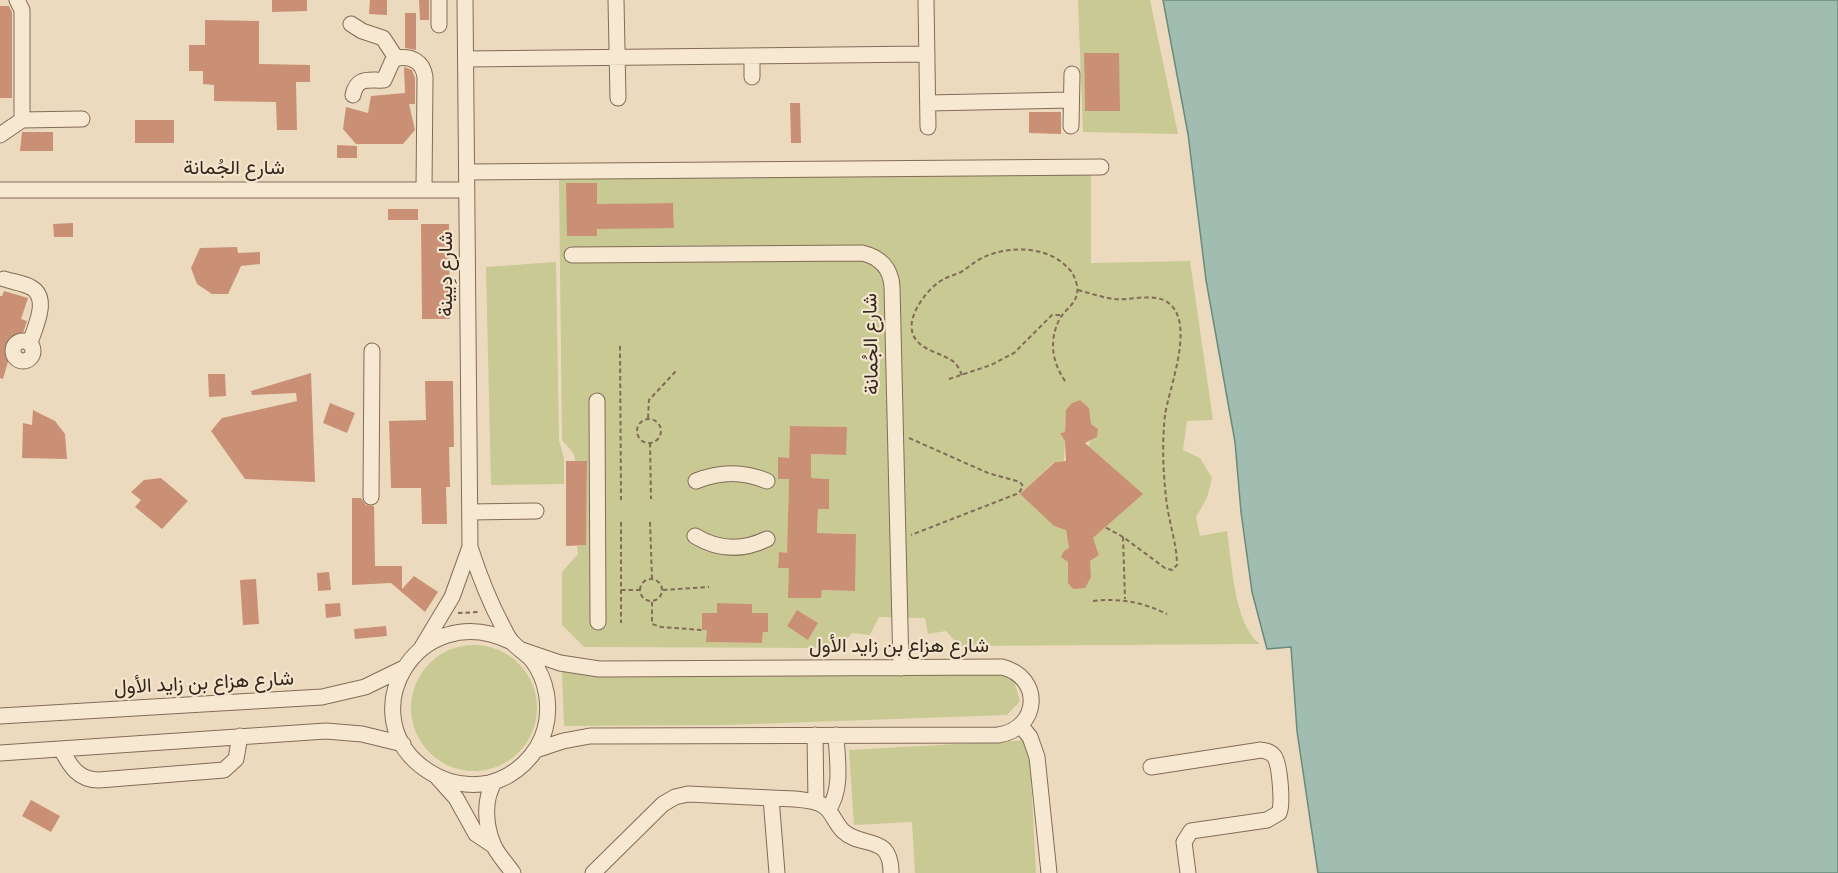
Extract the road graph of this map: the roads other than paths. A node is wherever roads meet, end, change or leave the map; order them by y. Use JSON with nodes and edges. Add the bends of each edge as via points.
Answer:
{"nodes":[{"id":1,"x":17,"y":0,"type":"edge"},
{"id":2,"x":439,"y":0,"type":"edge"},
{"id":3,"x":465,"y":0,"type":"edge"},
{"id":4,"x":616,"y":0,"type":"edge"},
{"id":5,"x":926,"y":0,"type":"edge"},
{"id":6,"x":351,"y":24,"type":"dead end"},
{"id":7,"x":439,"y":25,"type":"dead end"},
{"id":8,"x":927,"y":54,"type":"junction"},
{"id":9,"x":752,"y":56,"type":"junction"},
{"id":10,"x":617,"y":57,"type":"junction"},
{"id":11,"x":396,"y":58,"type":"junction"},
{"id":12,"x":466,"y":59,"type":"junction"},
{"id":13,"x":1072,"y":74,"type":"dead end"},
{"id":14,"x":752,"y":77,"type":"dead end"},
{"id":15,"x":353,"y":95,"type":"dead end"},
{"id":16,"x":618,"y":98,"type":"dead end"},
{"id":17,"x":1071,"y":100,"type":"junction"},
{"id":18,"x":928,"y":103,"type":"junction"},
{"id":19,"x":82,"y":119,"type":"dead end"},
{"id":20,"x":22,"y":120,"type":"junction"},
{"id":21,"x":1071,"y":126,"type":"dead end"},
{"id":22,"x":928,"y":127,"type":"dead end"},
{"id":23,"x":0,"y":135,"type":"edge"},
{"id":24,"x":1101,"y":167,"type":"dead end"},
{"id":25,"x":467,"y":172,"type":"junction"},
{"id":26,"x":0,"y":190,"type":"edge"},
{"id":27,"x":424,"y":190,"type":"junction"},
{"id":28,"x":467,"y":190,"type":"junction"},
{"id":29,"x":572,"y":255,"type":"dead end"},
{"id":30,"x":4,"y":279,"type":"dead end"},
{"id":31,"x":30,"y":343,"type":"dead end"},
{"id":32,"x":372,"y":351,"type":"dead end"},
{"id":33,"x":597,"y":400,"type":"dead end"},
{"id":34,"x":696,"y":481,"type":"dead end"},
{"id":35,"x":767,"y":481,"type":"dead end"},
{"id":36,"x":371,"y":497,"type":"dead end"},
{"id":37,"x":536,"y":511,"type":"dead end"},
{"id":38,"x":470,"y":512,"type":"junction"},
{"id":39,"x":694,"y":536,"type":"dead end"},
{"id":40,"x":767,"y":539,"type":"dead end"},
{"id":41,"x":470,"y":547,"type":"junction"},
{"id":42,"x":598,"y":622,"type":"dead end"},
{"id":43,"x":517,"y":646,"type":"junction"},
{"id":44,"x":422,"y":647,"type":"junction"},
{"id":45,"x":404,"y":668,"type":"junction"},
{"id":46,"x":901,"y":668,"type":"junction"},
{"id":47,"x":0,"y":716,"type":"edge"},
{"id":48,"x":1021,"y":726,"type":"junction"},
{"id":49,"x":815,"y":735,"type":"junction"},
{"id":50,"x":836,"y":735,"type":"junction"},
{"id":51,"x":240,"y":736,"type":"junction"},
{"id":52,"x":403,"y":744,"type":"junction"},
{"id":53,"x":61,"y":749,"type":"junction"},
{"id":54,"x":536,"y":750,"type":"junction"},
{"id":55,"x":0,"y":753,"type":"edge"},
{"id":56,"x":1151,"y":767,"type":"dead end"},
{"id":57,"x":435,"y":776,"type":"junction"},
{"id":58,"x":495,"y":781,"type":"junction"},
{"id":59,"x":771,"y":798,"type":"junction"},
{"id":60,"x":822,"y":806,"type":"junction"},
{"id":61,"x":487,"y":814,"type":"junction"},
{"id":62,"x":468,"y":820,"type":"junction"},
{"id":63,"x":494,"y":846,"type":"junction"},
{"id":64,"x":513,"y":873,"type":"edge"},
{"id":65,"x":593,"y":873,"type":"edge"},
{"id":66,"x":777,"y":873,"type":"edge"},
{"id":67,"x":891,"y":873,"type":"edge"},
{"id":68,"x":1049,"y":873,"type":"edge"},
{"id":69,"x":1188,"y":873,"type":"edge"}],
"edges":[{"from":1,"to":20,"type":"street","via":[[22,10]]},
{"from":2,"to":7,"type":"street"},
{"from":3,"to":12,"type":"street","name":"شارع دِيينة"},
{"from":4,"to":10,"type":"street"},
{"from":5,"to":8,"type":"street"},
{"from":6,"to":11,"type":"street","via":[[383,38]]},
{"from":8,"to":9,"type":"street"},
{"from":8,"to":18,"type":"street"},
{"from":9,"to":10,"type":"street"},
{"from":9,"to":14,"type":"street"},
{"from":10,"to":12,"type":"street"},
{"from":10,"to":16,"type":"street"},
{"from":11,"to":15,"type":"street","via":[[384,80],[359,82]]},
{"from":11,"to":27,"type":"street","via":[[413,59],[424,71]]},
{"from":12,"to":25,"type":"street","name":"شارع دِيينة"},
{"from":13,"to":17,"type":"street"},
{"from":17,"to":18,"type":"street"},
{"from":17,"to":21,"type":"street"},
{"from":18,"to":22,"type":"street"},
{"from":19,"to":20,"type":"street"},
{"from":20,"to":23,"type":"street"},
{"from":24,"to":25,"type":"street"},
{"from":25,"to":28,"type":"street","name":"شارع دِيينة"},
{"from":26,"to":27,"type":"street","name":"شارع الجُمانة"},
{"from":27,"to":28,"type":"street","name":"شارع الجُمانة"},
{"from":28,"to":38,"type":"street","name":"شارع دِيينة"},
{"from":29,"to":46,"type":"street","name":"شارع الجُمانة","via":[[862,253],[875,257],[886,267],[892,280]]},
{"from":30,"to":31,"type":"street","via":[[32,288],[39,296]]},
{"from":32,"to":36,"type":"street"},
{"from":33,"to":42,"type":"street"},
{"from":34,"to":35,"type":"street","via":[[732,473]]},
{"from":37,"to":38,"type":"street"},
{"from":38,"to":41,"type":"street","name":"شارع دِيينة"},
{"from":39,"to":40,"type":"street","via":[[730,548]]},
{"from":41,"to":43,"type":"street","name":"شارع دِيينة","via":[[494,610]]},
{"from":41,"to":44,"type":"street","name":"شارع دِيينة","via":[[444,612]]},
{"from":43,"to":44,"type":"street","via":[[489,633],[466,630]]},
{"from":43,"to":46,"type":"street","name":"شارع هزاع بن زايد الأول","via":[[560,663],[599,669]]},
{"from":43,"to":54,"type":"street","via":[[533,662],[546,690],[547,721]]},
{"from":44,"to":45,"type":"street"},
{"from":45,"to":47,"type":"street","name":"شارع هزاع بن زايد الأول","via":[[365,687],[322,698]]},
{"from":45,"to":52,"type":"street","via":[[394,705],[396,729]]},
{"from":46,"to":48,"type":"street","name":"شارع هزاع بن زايد الأول","via":[[1002,667],[1016,672],[1031,697],[1029,713]]},
{"from":48,"to":50,"type":"street","via":[[998,735]]},
{"from":48,"to":68,"type":"street","via":[[1036,750]]},
{"from":49,"to":50,"type":"street"},
{"from":49,"to":54,"type":"street","via":[[590,736]]},
{"from":49,"to":60,"type":"street"},
{"from":50,"to":60,"type":"street","via":[[835,800]]},
{"from":51,"to":52,"type":"street","via":[[335,731]]},
{"from":51,"to":53,"type":"street"},
{"from":51,"to":53,"type":"street","via":[[236,759],[224,770],[99,780],[78,774]]},
{"from":52,"to":57,"type":"street","via":[[422,768]]},
{"from":53,"to":55,"type":"street"},
{"from":54,"to":58,"type":"street","via":[[511,774]]},
{"from":56,"to":69,"type":"street","via":[[1261,750],[1275,759],[1282,804],[1279,813],[1267,820],[1191,831],[1184,842]]},
{"from":57,"to":58,"type":"street","via":[[465,785]]},
{"from":57,"to":62,"type":"street","via":[[456,798]]},
{"from":58,"to":61,"type":"street","via":[[487,798]]},
{"from":59,"to":60,"type":"street"},
{"from":59,"to":65,"type":"street","via":[[688,794],[675,797],[663,804]]},
{"from":59,"to":66,"type":"street"},
{"from":60,"to":67,"type":"street","via":[[849,835],[884,850]]},
{"from":61,"to":62,"type":"street"},
{"from":61,"to":63,"type":"street"},
{"from":62,"to":63,"type":"street","via":[[476,834]]},
{"from":63,"to":64,"type":"street"}]}
